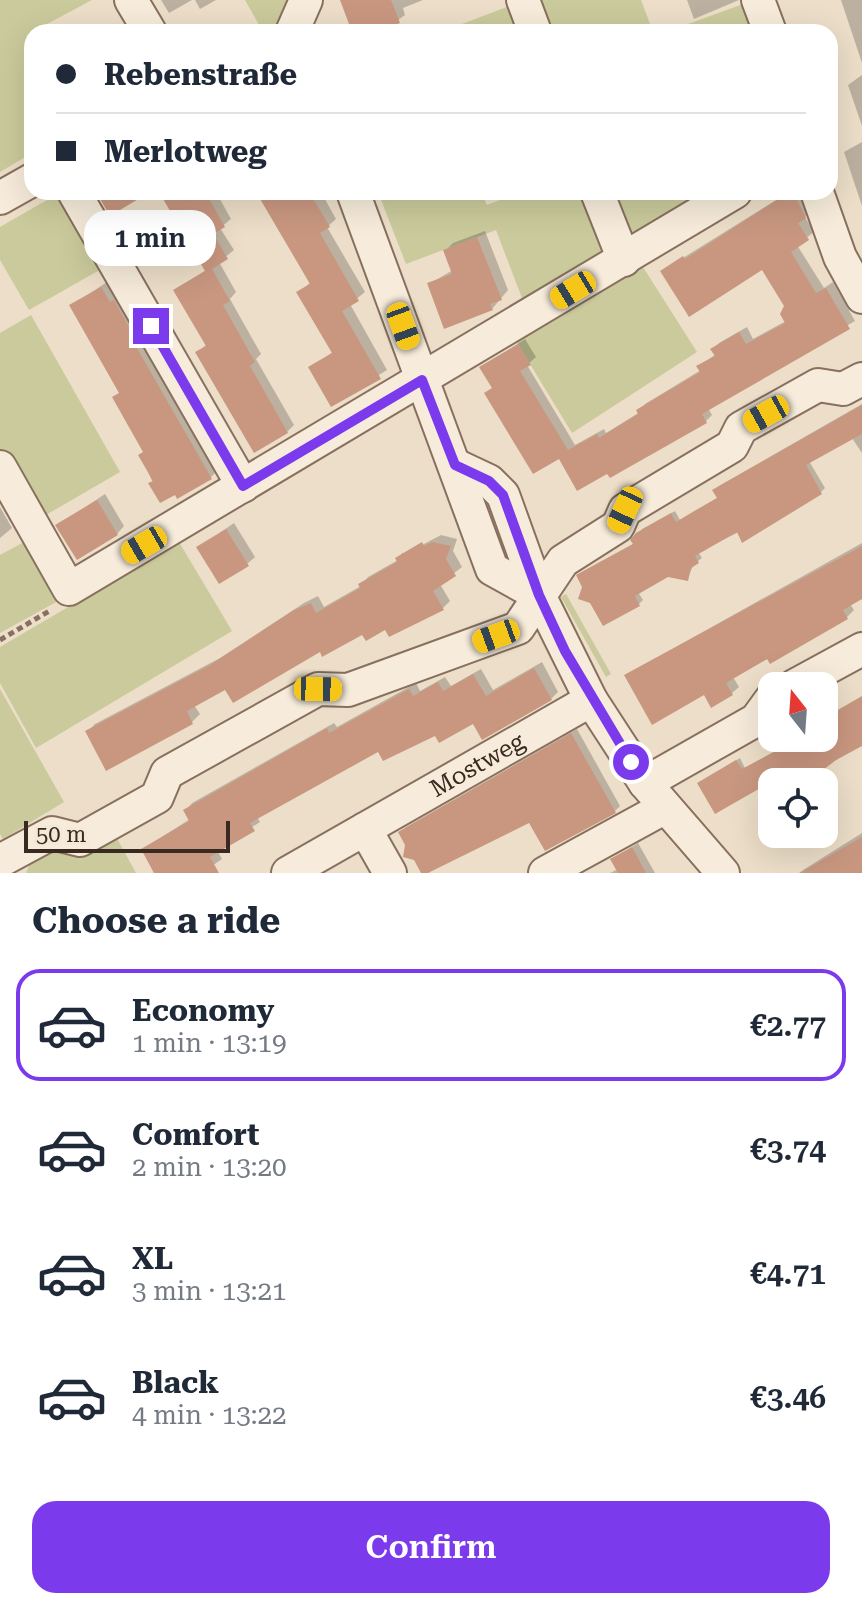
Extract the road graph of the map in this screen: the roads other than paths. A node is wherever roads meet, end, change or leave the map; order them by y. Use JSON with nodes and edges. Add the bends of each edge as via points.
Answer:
{"nodes":[{"id":1,"x":131,"y":0,"type":"edge"},
{"id":2,"x":306,"y":0,"type":"edge"},
{"id":3,"x":523,"y":0,"type":"edge"},
{"id":4,"x":758,"y":0,"type":"edge"},
{"id":5,"x":145,"y":24,"type":"edge"},
{"id":6,"x":296,"y":24,"type":"edge"},
{"id":7,"x":532,"y":24,"type":"edge"},
{"id":8,"x":767,"y":24,"type":"edge"},
{"id":9,"x":24,"y":184,"type":"edge"},
{"id":10,"x":0,"y":198,"type":"edge"},
{"id":11,"x":79,"y":200,"type":"edge"},
{"id":12,"x":356,"y":200,"type":"edge"},
{"id":13,"x":600,"y":200,"type":"edge"},
{"id":14,"x":722,"y":200,"type":"edge"},
{"id":15,"x":820,"y":200,"type":"edge"},
{"id":16,"x":624,"y":260,"type":"junction"},
{"id":17,"x":862,"y":297,"type":"edge"},
{"id":18,"x":862,"y":379,"type":"edge"},
{"id":19,"x":422,"y":380,"type":"junction"},
{"id":20,"x":0,"y":467,"type":"edge"},
{"id":21,"x":243,"y":486,"type":"junction"},
{"id":22,"x":539,"y":595,"type":"junction"},
{"id":23,"x":862,"y":649,"type":"edge"},
{"id":24,"x":820,"y":672,"type":"edge"},
{"id":25,"x":591,"y":700,"type":"junction"},
{"id":26,"x":758,"y":717,"type":"edge"},
{"id":27,"x":654,"y":795,"type":"junction"},
{"id":28,"x":365,"y":829,"type":"junction"},
{"id":29,"x":6,"y":864,"type":"edge"},
{"id":30,"x":288,"y":873,"type":"edge"},
{"id":31,"x":390,"y":873,"type":"edge"},
{"id":32,"x":545,"y":873,"type":"edge"},
{"id":33,"x":723,"y":873,"type":"edge"}],
"edges":[{"from":1,"to":5,"type":"street"},
{"from":2,"to":6,"type":"street"},
{"from":3,"to":7,"type":"street"},
{"from":4,"to":8,"type":"street"},
{"from":9,"to":10,"type":"street"},
{"from":11,"to":21,"type":"street"},
{"from":12,"to":19,"type":"street"},
{"from":13,"to":16,"type":"street"},
{"from":14,"to":16,"type":"street"},
{"from":15,"to":17,"type":"street","via":[[840,257]]},
{"from":16,"to":19,"type":"street"},
{"from":18,"to":22,"type":"street","via":[[843,389],[818,385],[741,428],[732,446],[625,510],[618,526],[563,561]]},
{"from":19,"to":21,"type":"street"},
{"from":19,"to":22,"type":"street","via":[[455,465],[489,481],[503,495]]},
{"from":20,"to":21,"type":"street","via":[[69,589]]},
{"from":22,"to":25,"type":"street"},
{"from":22,"to":29,"type":"street","via":[[518,628],[348,690],[318,689],[167,773],[157,797],[80,840],[52,833]]},
{"from":23,"to":24,"type":"street"},
{"from":25,"to":27,"type":"street"},
{"from":25,"to":28,"type":"street","name":"Mostweg"},
{"from":26,"to":27,"type":"street"},
{"from":27,"to":32,"type":"street"},
{"from":27,"to":33,"type":"street"},
{"from":28,"to":30,"type":"street","name":"Mostweg"},
{"from":28,"to":31,"type":"street"}]}
